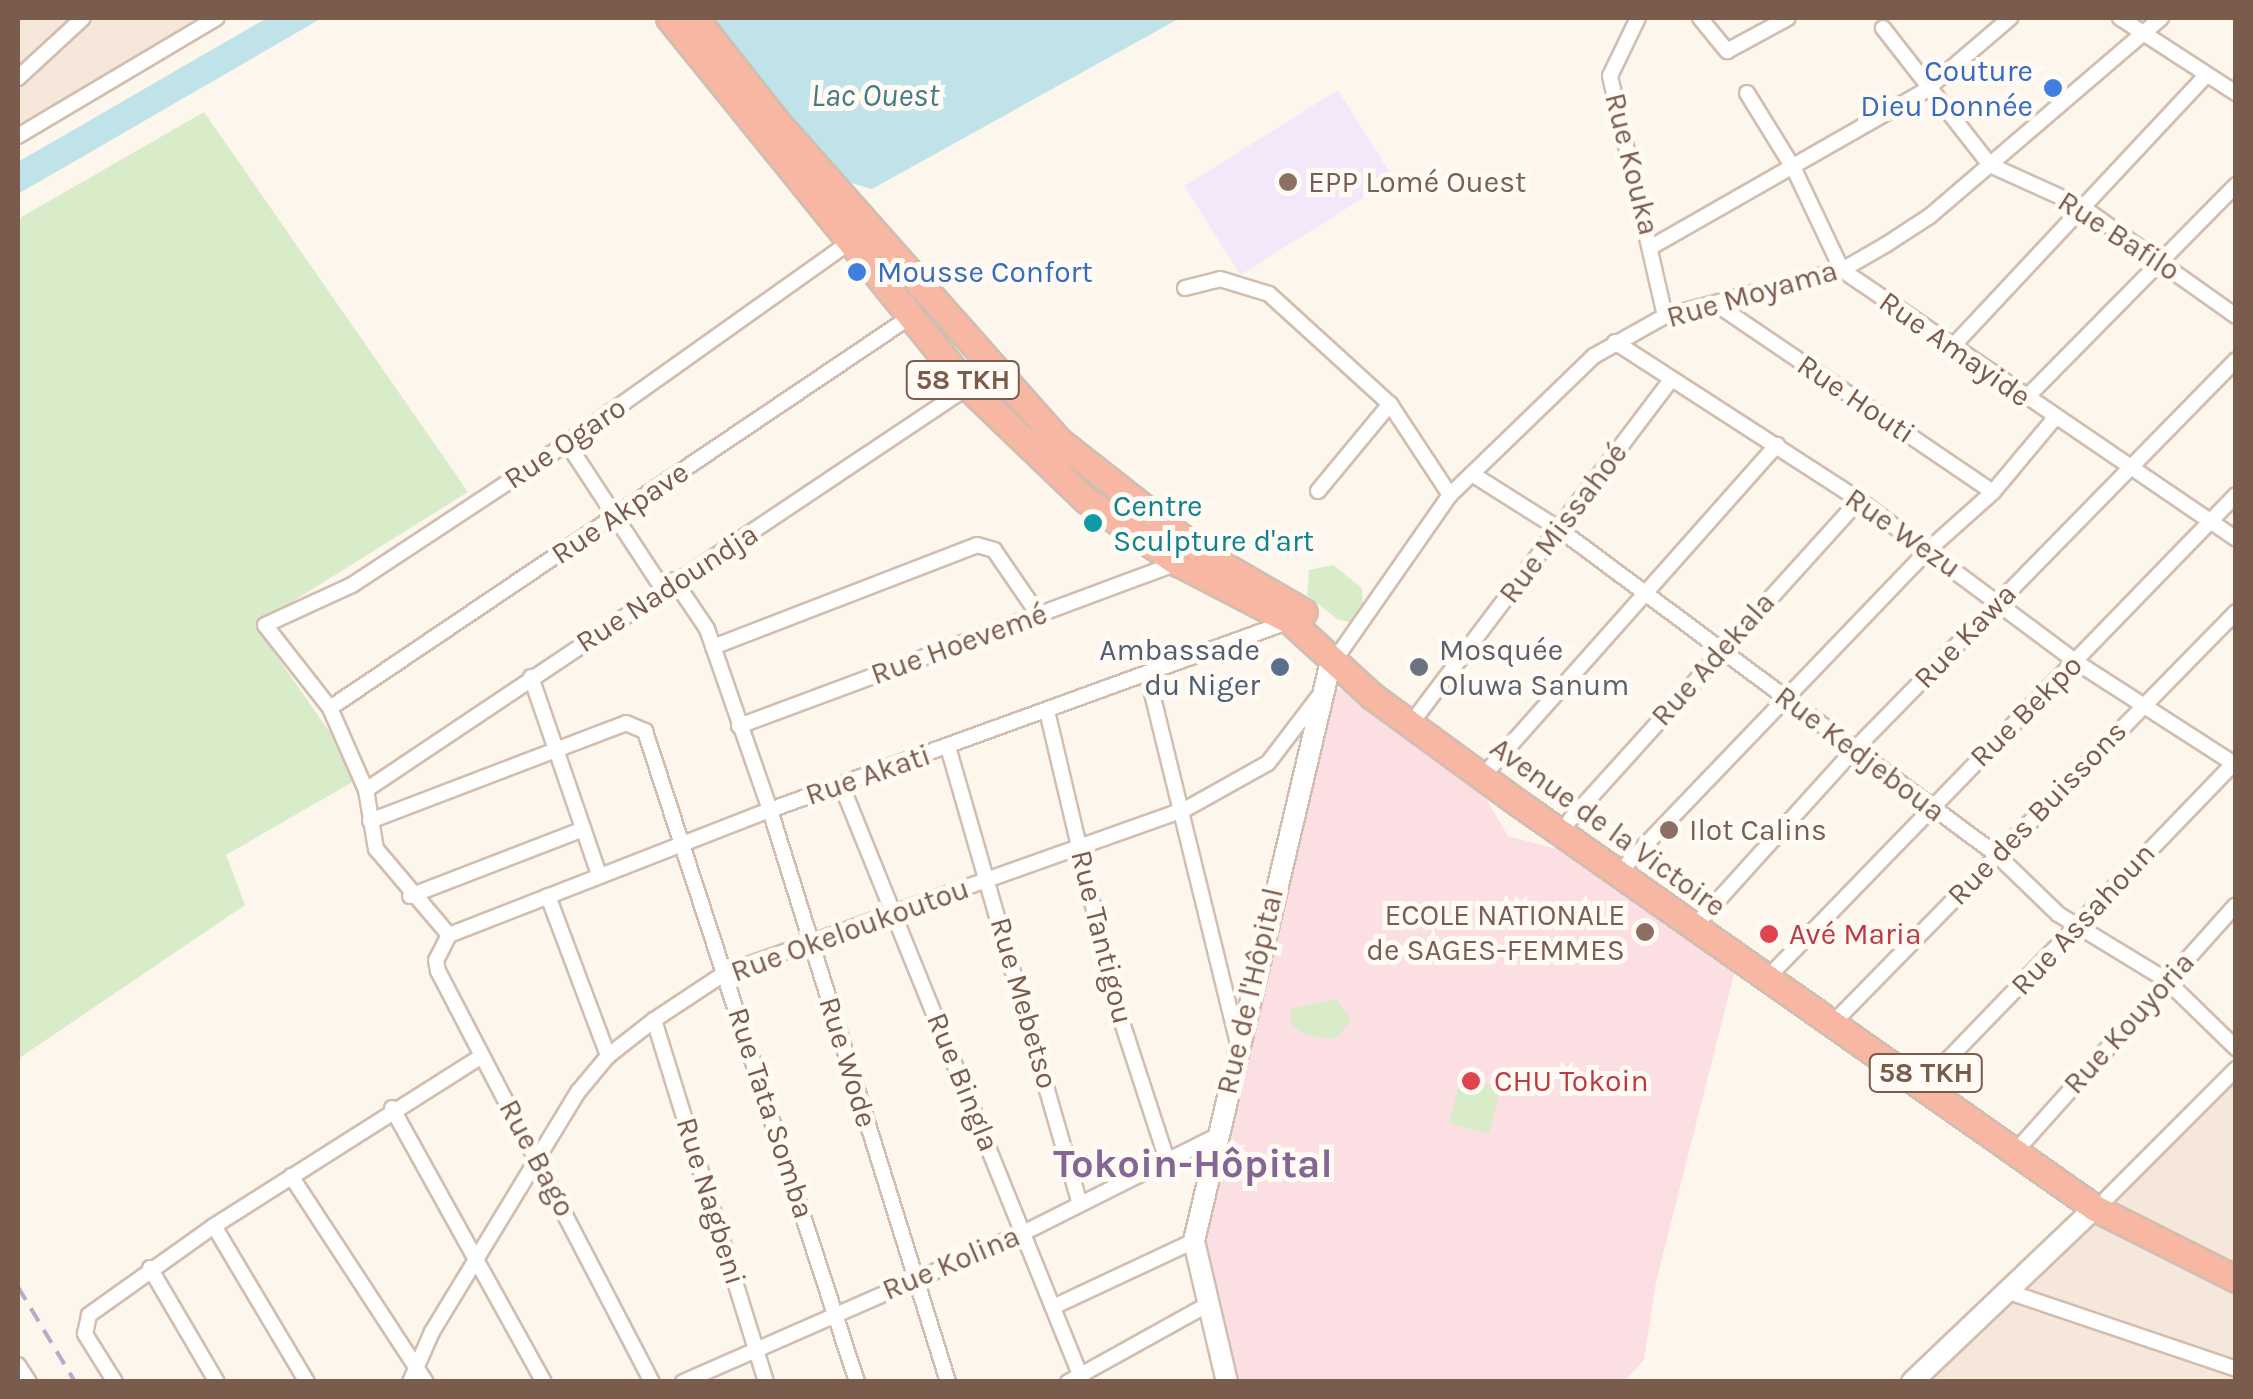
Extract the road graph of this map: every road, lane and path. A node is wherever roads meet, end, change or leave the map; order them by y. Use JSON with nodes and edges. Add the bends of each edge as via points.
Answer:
{"nodes":[{"id":1,"x":84,"y":18,"type":"edge"},
{"id":2,"x":217,"y":18,"type":"edge"},
{"id":3,"x":669,"y":18,"type":"edge"},
{"id":4,"x":695,"y":18,"type":"edge"},
{"id":5,"x":1638,"y":18,"type":"edge"},
{"id":6,"x":1700,"y":18,"type":"edge"},
{"id":7,"x":1788,"y":18,"type":"edge"},
{"id":8,"x":2010,"y":18,"type":"edge"},
{"id":9,"x":2120,"y":18,"type":"edge"},
{"id":10,"x":2161,"y":18,"type":"edge"},
{"id":11,"x":1884,"y":28,"type":"dead end"},
{"id":12,"x":2144,"y":33,"type":"junction"},
{"id":13,"x":2206,"y":76,"type":"junction"},
{"id":14,"x":18,"y":78,"type":"edge"},
{"id":15,"x":1926,"y":90,"type":"junction"},
{"id":16,"x":1747,"y":93,"type":"dead end"},
{"id":17,"x":2236,"y":93,"type":"edge"},
{"id":18,"x":18,"y":136,"type":"edge"},
{"id":19,"x":1990,"y":164,"type":"junction"},
{"id":20,"x":1794,"y":169,"type":"junction"},
{"id":21,"x":2236,"y":185,"type":"edge"},
{"id":22,"x":2081,"y":206,"type":"junction"},
{"id":23,"x":864,"y":232,"type":"junction"},
{"id":24,"x":1653,"y":246,"type":"junction"},
{"id":25,"x":2161,"y":260,"type":"junction"},
{"id":26,"x":1842,"y":270,"type":"junction"},
{"id":27,"x":1186,"y":288,"type":"dead end"},
{"id":28,"x":1719,"y":306,"type":"junction"},
{"id":29,"x":1665,"y":316,"type":"junction"},
{"id":30,"x":2236,"y":316,"type":"edge"},
{"id":31,"x":910,"y":317,"type":"junction"},
{"id":32,"x":1615,"y":342,"type":"junction"},
{"id":33,"x":1953,"y":346,"type":"junction"},
{"id":34,"x":2236,"y":360,"type":"edge"},
{"id":35,"x":1671,"y":380,"type":"junction"},
{"id":36,"x":968,"y":387,"type":"junction"},
{"id":37,"x":2026,"y":398,"type":"junction"},
{"id":38,"x":1390,"y":404,"type":"junction"},
{"id":39,"x":2054,"y":419,"type":"junction"},
{"id":40,"x":567,"y":444,"type":"junction"},
{"id":41,"x":1777,"y":446,"type":"junction"},
{"id":42,"x":2133,"y":466,"type":"junction"},
{"id":43,"x":1472,"y":474,"type":"junction"},
{"id":44,"x":1318,"y":491,"type":"dead end"},
{"id":45,"x":1993,"y":492,"type":"junction"},
{"id":46,"x":1450,"y":494,"type":"junction"},
{"id":47,"x":2236,"y":495,"type":"edge"},
{"id":48,"x":1859,"y":500,"type":"junction"},
{"id":49,"x":615,"y":516,"type":"junction"},
{"id":50,"x":2209,"y":521,"type":"junction"},
{"id":51,"x":1559,"y":529,"type":"junction"},
{"id":52,"x":2236,"y":539,"type":"edge"},
{"id":53,"x":1927,"y":551,"type":"junction"},
{"id":54,"x":1178,"y":563,"type":"junction"},
{"id":55,"x":668,"y":585,"type":"junction"},
{"id":56,"x":1645,"y":593,"type":"junction"},
{"id":57,"x":2000,"y":600,"type":"junction"},
{"id":58,"x":2236,"y":612,"type":"edge"},
{"id":59,"x":1038,"y":614,"type":"junction"},
{"id":60,"x":1302,"y":620,"type":"junction"},
{"id":61,"x":712,"y":647,"type":"junction"},
{"id":62,"x":1720,"y":648,"type":"junction"},
{"id":63,"x":1336,"y":656,"type":"junction"},
{"id":64,"x":2076,"y":662,"type":"junction"},
{"id":65,"x":1146,"y":673,"type":"junction"},
{"id":66,"x":531,"y":677,"type":"junction"},
{"id":67,"x":1320,"y":695,"type":"junction"},
{"id":68,"x":1786,"y":700,"type":"junction"},
{"id":69,"x":2145,"y":702,"type":"junction"},
{"id":70,"x":330,"y":708,"type":"junction"},
{"id":71,"x":1047,"y":711,"type":"junction"},
{"id":72,"x":1419,"y":713,"type":"junction"},
{"id":73,"x":738,"y":726,"type":"junction"},
{"id":74,"x":557,"y":746,"type":"junction"},
{"id":75,"x":948,"y":747,"type":"junction"},
{"id":76,"x":1854,"y":750,"type":"junction"},
{"id":77,"x":2235,"y":763,"type":"edge"},
{"id":78,"x":1491,"y":766,"type":"junction"},
{"id":79,"x":841,"y":784,"type":"junction"},
{"id":80,"x":366,"y":790,"type":"junction"},
{"id":81,"x":1930,"y":809,"type":"junction"},
{"id":82,"x":770,"y":810,"type":"junction"},
{"id":83,"x":1184,"y":810,"type":"junction"},
{"id":84,"x":370,"y":821,"type":"junction"},
{"id":85,"x":1565,"y":826,"type":"junction"},
{"id":86,"x":584,"y":829,"type":"junction"},
{"id":87,"x":681,"y":845,"type":"junction"},
{"id":88,"x":1080,"y":847,"type":"junction"},
{"id":89,"x":1998,"y":855,"type":"junction"},
{"id":90,"x":1627,"y":864,"type":"junction"},
{"id":91,"x":599,"y":875,"type":"junction"},
{"id":92,"x":988,"y":880,"type":"junction"},
{"id":93,"x":410,"y":896,"type":"junction"},
{"id":94,"x":548,"y":896,"type":"junction"},
{"id":95,"x":2236,"y":904,"type":"edge"},
{"id":96,"x":895,"y":912,"type":"junction"},
{"id":97,"x":1702,"y":918,"type":"junction"},
{"id":98,"x":2080,"y":927,"type":"junction"},
{"id":99,"x":449,"y":935,"type":"junction"},
{"id":100,"x":812,"y":941,"type":"junction"},
{"id":101,"x":1775,"y":970,"type":"junction"},
{"id":102,"x":726,"y":973,"type":"junction"},
{"id":103,"x":2166,"y":980,"type":"junction"},
{"id":104,"x":1840,"y":1016,"type":"junction"},
{"id":105,"x":654,"y":1020,"type":"junction"},
{"id":106,"x":1238,"y":1044,"type":"junction"},
{"id":107,"x":2236,"y":1048,"type":"edge"},
{"id":108,"x":482,"y":1056,"type":"junction"},
{"id":109,"x":608,"y":1056,"type":"junction"},
{"id":110,"x":2236,"y":1070,"type":"edge"},
{"id":111,"x":1931,"y":1076,"type":"junction"},
{"id":112,"x":392,"y":1108,"type":"junction"},
{"id":113,"x":1215,"y":1137,"type":"junction"},
{"id":114,"x":2023,"y":1143,"type":"junction"},
{"id":115,"x":540,"y":1158,"type":"junction"},
{"id":116,"x":1167,"y":1160,"type":"junction"},
{"id":117,"x":291,"y":1176,"type":"junction"},
{"id":118,"x":1080,"y":1203,"type":"junction"},
{"id":119,"x":2101,"y":1203,"type":"junction"},
{"id":120,"x":214,"y":1226,"type":"junction"},
{"id":121,"x":1023,"y":1233,"type":"junction"},
{"id":122,"x":1194,"y":1241,"type":"junction"},
{"id":123,"x":476,"y":1258,"type":"junction"},
{"id":124,"x":2236,"y":1264,"type":"edge"},
{"id":125,"x":150,"y":1268,"type":"junction"},
{"id":126,"x":914,"y":1279,"type":"junction"},
{"id":127,"x":2236,"y":1279,"type":"edge"},
{"id":128,"x":2009,"y":1292,"type":"junction"},
{"id":129,"x":1207,"y":1304,"type":"junction"},
{"id":130,"x":1053,"y":1307,"type":"junction"},
{"id":131,"x":835,"y":1312,"type":"junction"},
{"id":132,"x":756,"y":1353,"type":"junction"},
{"id":133,"x":415,"y":1361,"type":"junction"},
{"id":134,"x":18,"y":1365,"type":"edge"},
{"id":135,"x":2236,"y":1370,"type":"edge"},
{"id":136,"x":1077,"y":1379,"type":"edge"},
{"id":137,"x":1921,"y":1380,"type":"edge"},
{"id":138,"x":28,"y":1382,"type":"edge"},
{"id":139,"x":115,"y":1382,"type":"edge"},
{"id":140,"x":217,"y":1382,"type":"edge"},
{"id":141,"x":307,"y":1382,"type":"edge"},
{"id":142,"x":410,"y":1382,"type":"edge"},
{"id":143,"x":426,"y":1382,"type":"edge"},
{"id":144,"x":544,"y":1382,"type":"edge"},
{"id":145,"x":652,"y":1382,"type":"edge"},
{"id":146,"x":683,"y":1382,"type":"edge"},
{"id":147,"x":766,"y":1382,"type":"edge"},
{"id":148,"x":857,"y":1382,"type":"edge"},
{"id":149,"x":948,"y":1382,"type":"edge"},
{"id":150,"x":1227,"y":1382,"type":"edge"},
{"id":151,"x":2228,"y":1382,"type":"edge"}],
"edges":[{"from":1,"to":14,"type":"street"},
{"from":2,"to":18,"type":"street"},
{"from":3,"to":23,"type":"highway","name":"Avenue de la Victoire","number":"58 TKH","via":[[759,134]]},
{"from":4,"to":23,"type":"highway","number":"58 TKH"},
{"from":5,"to":24,"type":"street","name":"Rue Kouka","via":[[1610,76]]},
{"from":6,"to":7,"type":"street","via":[[1727,51]]},
{"from":8,"to":15,"type":"street"},
{"from":9,"to":12,"type":"street"},
{"from":10,"to":12,"type":"street","name":"Rue Moyama"},
{"from":11,"to":15,"type":"street","name":"Rue Bafilo"},
{"from":12,"to":13,"type":"street"},
{"from":12,"to":19,"type":"street","name":"Rue Moyama"},
{"from":13,"to":17,"type":"street"},
{"from":13,"to":22,"type":"street"},
{"from":15,"to":19,"type":"street","name":"Rue Bafilo"},
{"from":15,"to":20,"type":"street"},
{"from":16,"to":20,"type":"street"},
{"from":19,"to":22,"type":"street","name":"Rue Bafilo"},
{"from":19,"to":26,"type":"street","name":"Rue Moyama","via":[[1930,216]]},
{"from":20,"to":24,"type":"street"},
{"from":20,"to":26,"type":"street"},
{"from":21,"to":25,"type":"street"},
{"from":22,"to":25,"type":"street","name":"Rue Bafilo"},
{"from":22,"to":33,"type":"street"},
{"from":23,"to":31,"type":"highway","name":"Avenue de la Victoire","number":"58 TKH"},
{"from":23,"to":40,"type":"street","name":"Rue Ogaro"},
{"from":23,"to":60,"type":"highway","number":"58 TKH","via":[[1058,440],[1198,552]]},
{"from":24,"to":29,"type":"street","name":"Rue Kouka"},
{"from":25,"to":30,"type":"street","name":"Rue Bafilo"},
{"from":25,"to":37,"type":"street"},
{"from":26,"to":28,"type":"street","name":"Rue Moyama"},
{"from":26,"to":33,"type":"street","name":"Rue Amayide"},
{"from":27,"to":38,"type":"street","via":[[1220,279],[1270,294]]},
{"from":28,"to":29,"type":"street","name":"Rue Moyama"},
{"from":28,"to":45,"type":"street","name":"Rue Houti"},
{"from":29,"to":32,"type":"street","name":"Rue Moyama"},
{"from":31,"to":36,"type":"highway","name":"Avenue de la Victoire","number":"58 TKH"},
{"from":31,"to":49,"type":"street","name":"Rue Akpave"},
{"from":32,"to":35,"type":"street","name":"Rue Wezu"},
{"from":32,"to":43,"type":"street","name":"Rue Moyama"},
{"from":33,"to":37,"type":"street","name":"Rue Amayide"},
{"from":34,"to":42,"type":"street","name":"Rue Kawa"},
{"from":35,"to":41,"type":"street","name":"Rue Wezu"},
{"from":35,"to":51,"type":"street","name":"Rue Missahoé"},
{"from":36,"to":54,"type":"highway","name":"Avenue de la Victoire","number":"58 TKH","via":[[1086,500]]},
{"from":36,"to":55,"type":"street","name":"Rue Nadoundja"},
{"from":37,"to":39,"type":"street","name":"Rue Amayide"},
{"from":38,"to":44,"type":"street"},
{"from":38,"to":46,"type":"street"},
{"from":39,"to":42,"type":"street","name":"Rue Amayide"},
{"from":39,"to":45,"type":"street"},
{"from":40,"to":49,"type":"street","name":"Rue Wode"},
{"from":40,"to":70,"type":"street","name":"Rue Ogaro","via":[[352,585],[265,625]]},
{"from":41,"to":48,"type":"street","name":"Rue Wezu"},
{"from":41,"to":56,"type":"street"},
{"from":42,"to":50,"type":"street","name":"Rue Amayide"},
{"from":42,"to":57,"type":"street","name":"Rue Kawa"},
{"from":43,"to":46,"type":"street","name":"Rue Moyama"},
{"from":43,"to":51,"type":"street","name":"Rue Kedjeboua"},
{"from":45,"to":53,"type":"street"},
{"from":46,"to":63,"type":"street","name":"Rue Moyama","via":[[1358,636]]},
{"from":47,"to":50,"type":"street","name":"Rue Bekpo"},
{"from":48,"to":53,"type":"street","name":"Rue Wezu"},
{"from":48,"to":62,"type":"street","name":"Rue Adekala"},
{"from":49,"to":55,"type":"street","name":"Rue Wode"},
{"from":49,"to":70,"type":"street","name":"Rue Akpave"},
{"from":50,"to":52,"type":"street","name":"Rue Amayide"},
{"from":50,"to":64,"type":"street","name":"Rue Bekpo"},
{"from":51,"to":56,"type":"street","name":"Rue Kedjeboua"},
{"from":51,"to":72,"type":"street","name":"Rue Missahoé"},
{"from":53,"to":57,"type":"street","name":"Rue Wezu"},
{"from":53,"to":68,"type":"street"},
{"from":54,"to":59,"type":"street","name":"Rue Hoevemé"},
{"from":54,"to":60,"type":"highway","name":"Avenue de la Victoire","number":"58 TKH"},
{"from":55,"to":61,"type":"street","name":"Rue Wode"},
{"from":55,"to":66,"type":"street","name":"Rue Nadoundja"},
{"from":56,"to":62,"type":"street","name":"Rue Kedjeboua"},
{"from":56,"to":78,"type":"street"},
{"from":57,"to":64,"type":"street","name":"Rue Wezu"},
{"from":57,"to":76,"type":"street","name":"Rue Kawa"},
{"from":58,"to":69,"type":"street","name":"Rue des Buissons"},
{"from":59,"to":61,"type":"street","via":[[994,550],[977,545]]},
{"from":59,"to":73,"type":"street","name":"Rue Hoevemé"},
{"from":60,"to":63,"type":"highway","name":"Avenue de la Victoire","number":"58 TKH"},
{"from":60,"to":65,"type":"street","name":"Rue Akati"},
{"from":61,"to":73,"type":"street","name":"Rue Wode"},
{"from":62,"to":68,"type":"street","name":"Rue Kedjeboua"},
{"from":62,"to":85,"type":"street","name":"Rue Adekala"},
{"from":63,"to":67,"type":"street","name":"Rue de l'Hôpital"},
{"from":63,"to":72,"type":"highway","name":"Avenue de la Victoire","number":"58 TKH"},
{"from":63,"to":85,"type":"highway","name":"Avenue de la Victoire","number":"58 TKH"},
{"from":64,"to":69,"type":"street","name":"Rue Wezu"},
{"from":64,"to":81,"type":"street","name":"Rue Bekpo"},
{"from":65,"to":71,"type":"street","name":"Rue Akati"},
{"from":65,"to":83,"type":"street"},
{"from":66,"to":74,"type":"street"},
{"from":66,"to":80,"type":"street","name":"Rue Nadoundja"},
{"from":67,"to":83,"type":"street","name":"Rue Okeloukoutou","via":[[1268,762]]},
{"from":67,"to":106,"type":"street","name":"Rue de l'Hôpital"},
{"from":68,"to":76,"type":"street","name":"Rue Kedjeboua"},
{"from":68,"to":90,"type":"street"},
{"from":69,"to":77,"type":"street","name":"Rue Wezu"},
{"from":69,"to":89,"type":"street","name":"Rue des Buissons"},
{"from":70,"to":80,"type":"street"},
{"from":71,"to":75,"type":"street","name":"Rue Akati"},
{"from":71,"to":88,"type":"street","name":"Rue Tantigou"},
{"from":72,"to":78,"type":"highway","name":"Avenue de la Victoire","number":"58 TKH"},
{"from":73,"to":82,"type":"street","name":"Rue Wode"},
{"from":74,"to":84,"type":"street"},
{"from":74,"to":86,"type":"street"},
{"from":74,"to":87,"type":"street","name":"Rue Tata Somba","via":[[626,723],[645,731]]},
{"from":75,"to":79,"type":"street","name":"Rue Akati"},
{"from":75,"to":92,"type":"street","name":"Rue Mebetso"},
{"from":76,"to":81,"type":"street","name":"Rue Kedjeboua"},
{"from":76,"to":97,"type":"street","name":"Rue Kawa"},
{"from":77,"to":98,"type":"street","name":"Rue Assahoun"},
{"from":78,"to":85,"type":"highway","name":"Avenue de la Victoire","number":"58 TKH"},
{"from":79,"to":82,"type":"street","name":"Rue Akati"},
{"from":79,"to":96,"type":"street","name":"Rue Bingla"},
{"from":80,"to":84,"type":"street"},
{"from":81,"to":89,"type":"street","name":"Rue Kedjeboua"},
{"from":81,"to":101,"type":"street","name":"Rue Bekpo"},
{"from":82,"to":87,"type":"street","name":"Rue Akati"},
{"from":82,"to":100,"type":"street","name":"Rue Wode"},
{"from":83,"to":88,"type":"street","name":"Rue Okeloukoutou"},
{"from":83,"to":106,"type":"street"},
{"from":84,"to":93,"type":"street","via":[[376,849]]},
{"from":85,"to":90,"type":"highway","name":"Avenue de la Victoire","number":"58 TKH"},
{"from":85,"to":119,"type":"highway","name":"Avenue de la Victoire","number":"58 TKH"},
{"from":86,"to":91,"type":"street"},
{"from":86,"to":93,"type":"street"},
{"from":87,"to":91,"type":"street","name":"Rue Akati"},
{"from":87,"to":102,"type":"street","name":"Rue Tata Somba"},
{"from":88,"to":92,"type":"street","name":"Rue Okeloukoutou"},
{"from":88,"to":116,"type":"street","name":"Rue Tantigou","via":[[1117,1007]]},
{"from":89,"to":98,"type":"street","name":"Rue Kedjeboua"},
{"from":89,"to":104,"type":"street","name":"Rue des Buissons"},
{"from":90,"to":97,"type":"highway","name":"Avenue de la Victoire","number":"58 TKH"},
{"from":91,"to":94,"type":"street","name":"Rue Akati"},
{"from":92,"to":96,"type":"street","name":"Rue Okeloukoutou"},
{"from":92,"to":118,"type":"street","name":"Rue Mebetso"},
{"from":93,"to":99,"type":"street"},
{"from":94,"to":99,"type":"street","name":"Rue Akati"},
{"from":94,"to":109,"type":"street"},
{"from":95,"to":103,"type":"street","name":"Rue Kouyoria"},
{"from":96,"to":100,"type":"street","name":"Rue Okeloukoutou"},
{"from":96,"to":121,"type":"street","name":"Rue Bingla"},
{"from":97,"to":101,"type":"highway","name":"Avenue de la Victoire","number":"58 TKH"},
{"from":98,"to":103,"type":"street","name":"Rue Kedjeboua"},
{"from":98,"to":111,"type":"street","name":"Rue Assahoun"},
{"from":99,"to":108,"type":"street","name":"Rue Bago","via":[[436,966]]},
{"from":100,"to":102,"type":"street","name":"Rue Okeloukoutou"},
{"from":100,"to":126,"type":"street","name":"Rue Wode"},
{"from":101,"to":104,"type":"highway","name":"Avenue de la Victoire","number":"58 TKH"},
{"from":102,"to":105,"type":"street","name":"Rue Okeloukoutou"},
{"from":102,"to":131,"type":"street","name":"Rue Tata Somba"},
{"from":103,"to":107,"type":"street","name":"Rue Kedjeboua"},
{"from":103,"to":114,"type":"street","name":"Rue Kouyoria"},
{"from":104,"to":111,"type":"highway","name":"Avenue de la Victoire","number":"58 TKH"},
{"from":105,"to":109,"type":"street","name":"Rue Okeloukoutou"},
{"from":105,"to":132,"type":"street","name":"Rue Nagbeni"},
{"from":106,"to":113,"type":"street","name":"Rue de l'Hôpital"},
{"from":108,"to":112,"type":"street"},
{"from":108,"to":115,"type":"street","name":"Rue Bago"},
{"from":109,"to":115,"type":"street","name":"Rue Okeloukoutou","via":[[571,1102]]},
{"from":110,"to":119,"type":"street"},
{"from":111,"to":114,"type":"highway","name":"Avenue de la Victoire","number":"58 TKH"},
{"from":112,"to":117,"type":"street"},
{"from":112,"to":123,"type":"street"},
{"from":113,"to":116,"type":"street","name":"Rue Kolina"},
{"from":113,"to":122,"type":"street","name":"Rue de l'Hôpital"},
{"from":114,"to":119,"type":"highway","name":"Avenue de la Victoire","number":"58 TKH"},
{"from":115,"to":123,"type":"street","name":"Rue Okeloukoutou"},
{"from":115,"to":145,"type":"street","name":"Rue Bago"},
{"from":116,"to":118,"type":"street","name":"Rue Kolina"},
{"from":117,"to":120,"type":"street"},
{"from":117,"to":133,"type":"street"},
{"from":118,"to":121,"type":"street","name":"Rue Kolina"},
{"from":119,"to":124,"type":"highway","name":"Avenue de la Victoire","number":"58 TKH"},
{"from":119,"to":127,"type":"highway","name":"Avenue de la Victoire","number":"58 TKH"},
{"from":119,"to":128,"type":"street"},
{"from":120,"to":125,"type":"street"},
{"from":120,"to":141,"type":"street"},
{"from":121,"to":126,"type":"street","name":"Rue Kolina"},
{"from":121,"to":130,"type":"street","name":"Rue Bingla"},
{"from":122,"to":129,"type":"street","name":"Rue de l'Hôpital"},
{"from":122,"to":130,"type":"street"},
{"from":123,"to":133,"type":"street","name":"Rue Okeloukoutou"},
{"from":123,"to":144,"type":"street"},
{"from":125,"to":139,"type":"street","via":[[84,1324]]},
{"from":125,"to":140,"type":"street"},
{"from":126,"to":131,"type":"street","name":"Rue Kolina"},
{"from":126,"to":149,"type":"street","name":"Rue Wode"},
{"from":128,"to":135,"type":"street"},
{"from":128,"to":137,"type":"street"},
{"from":129,"to":136,"type":"street"},
{"from":129,"to":150,"type":"street","name":"Rue de l'Hôpital"},
{"from":130,"to":136,"type":"street","name":"Rue Bingla"},
{"from":131,"to":132,"type":"street","name":"Rue Kolina"},
{"from":131,"to":148,"type":"street","name":"Rue Tata Somba"},
{"from":132,"to":146,"type":"street","name":"Rue Kolina"},
{"from":132,"to":147,"type":"street","name":"Rue Nagbeni"},
{"from":133,"to":142,"type":"street","name":"Rue Okeloukoutou"},
{"from":133,"to":143,"type":"street"},
{"from":134,"to":138,"type":"street"},
{"from":135,"to":151,"type":"street"}]}
